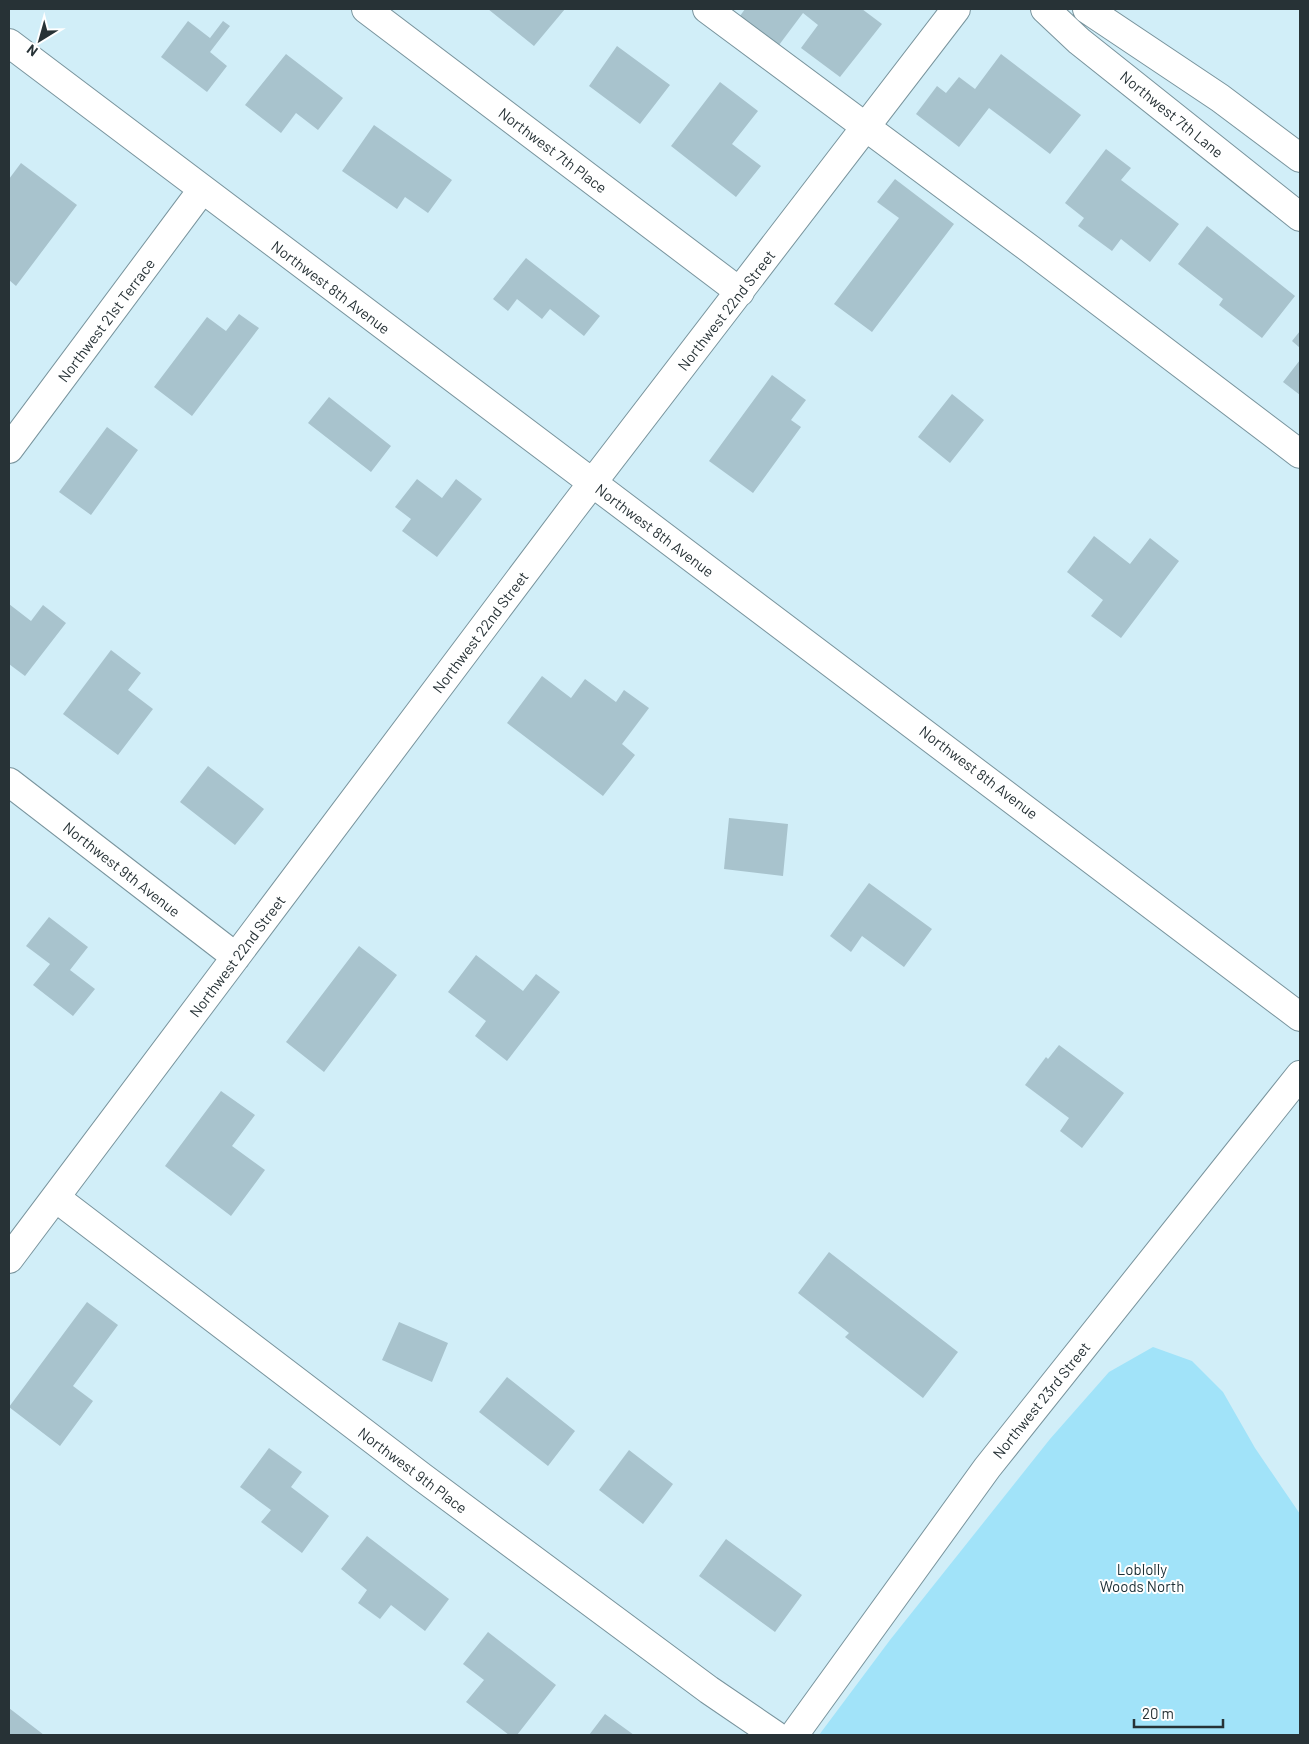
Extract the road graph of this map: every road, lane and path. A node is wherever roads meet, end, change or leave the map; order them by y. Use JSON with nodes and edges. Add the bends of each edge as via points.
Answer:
{"nodes":[{"id":1,"x":366,"y":9,"type":"edge"},
{"id":2,"x":707,"y":9,"type":"edge"},
{"id":3,"x":956,"y":9,"type":"edge"},
{"id":4,"x":1045,"y":9,"type":"edge"},
{"id":5,"x":1087,"y":9,"type":"edge"},
{"id":6,"x":9,"y":43,"type":"edge"},
{"id":7,"x":865,"y":128,"type":"junction"},
{"id":8,"x":1300,"y":158,"type":"edge"},
{"id":9,"x":202,"y":190,"type":"junction"},
{"id":10,"x":1300,"y":217,"type":"edge"},
{"id":11,"x":740,"y":292,"type":"junction"},
{"id":12,"x":9,"y":449,"type":"edge"},
{"id":13,"x":1300,"y":454,"type":"edge"},
{"id":14,"x":592,"y":483,"type":"junction"},
{"id":15,"x":9,"y":782,"type":"edge"},
{"id":16,"x":236,"y":957,"type":"junction"},
{"id":17,"x":1300,"y":1017,"type":"edge"},
{"id":18,"x":1300,"y":1075,"type":"edge"},
{"id":19,"x":56,"y":1198,"type":"junction"},
{"id":20,"x":9,"y":1259,"type":"edge"},
{"id":21,"x":775,"y":1735,"type":"edge"},
{"id":22,"x":794,"y":1735,"type":"edge"}],
"edges":[{"from":1,"to":11,"type":"street","name":"Northwest 7th Place"},
{"from":2,"to":7,"type":"street"},
{"from":3,"to":7,"type":"street","name":"Northwest 22nd Street"},
{"from":4,"to":10,"type":"street","name":"Northwest 7th Lane","via":[[1079,40]]},
{"from":5,"to":8,"type":"street","via":[[1220,98]]},
{"from":6,"to":9,"type":"street","name":"Northwest 8th Avenue"},
{"from":7,"to":11,"type":"street","name":"Northwest 22nd Street"},
{"from":7,"to":13,"type":"street"},
{"from":9,"to":12,"type":"street","name":"Northwest 21st Terrace"},
{"from":9,"to":14,"type":"street","name":"Northwest 8th Avenue"},
{"from":11,"to":14,"type":"street","name":"Northwest 22nd Street"},
{"from":14,"to":16,"type":"street","name":"Northwest 22nd Street"},
{"from":14,"to":17,"type":"street","name":"Northwest 8th Avenue"},
{"from":15,"to":16,"type":"street","name":"Northwest 9th Avenue"},
{"from":16,"to":19,"type":"street","name":"Northwest 22nd Street"},
{"from":18,"to":22,"type":"street","name":"Northwest 23rd Street","via":[[987,1468]]},
{"from":19,"to":20,"type":"street","name":"Northwest 22nd Street"},
{"from":19,"to":21,"type":"street","name":"Northwest 9th Place","via":[[430,1483],[709,1690]]}]}
